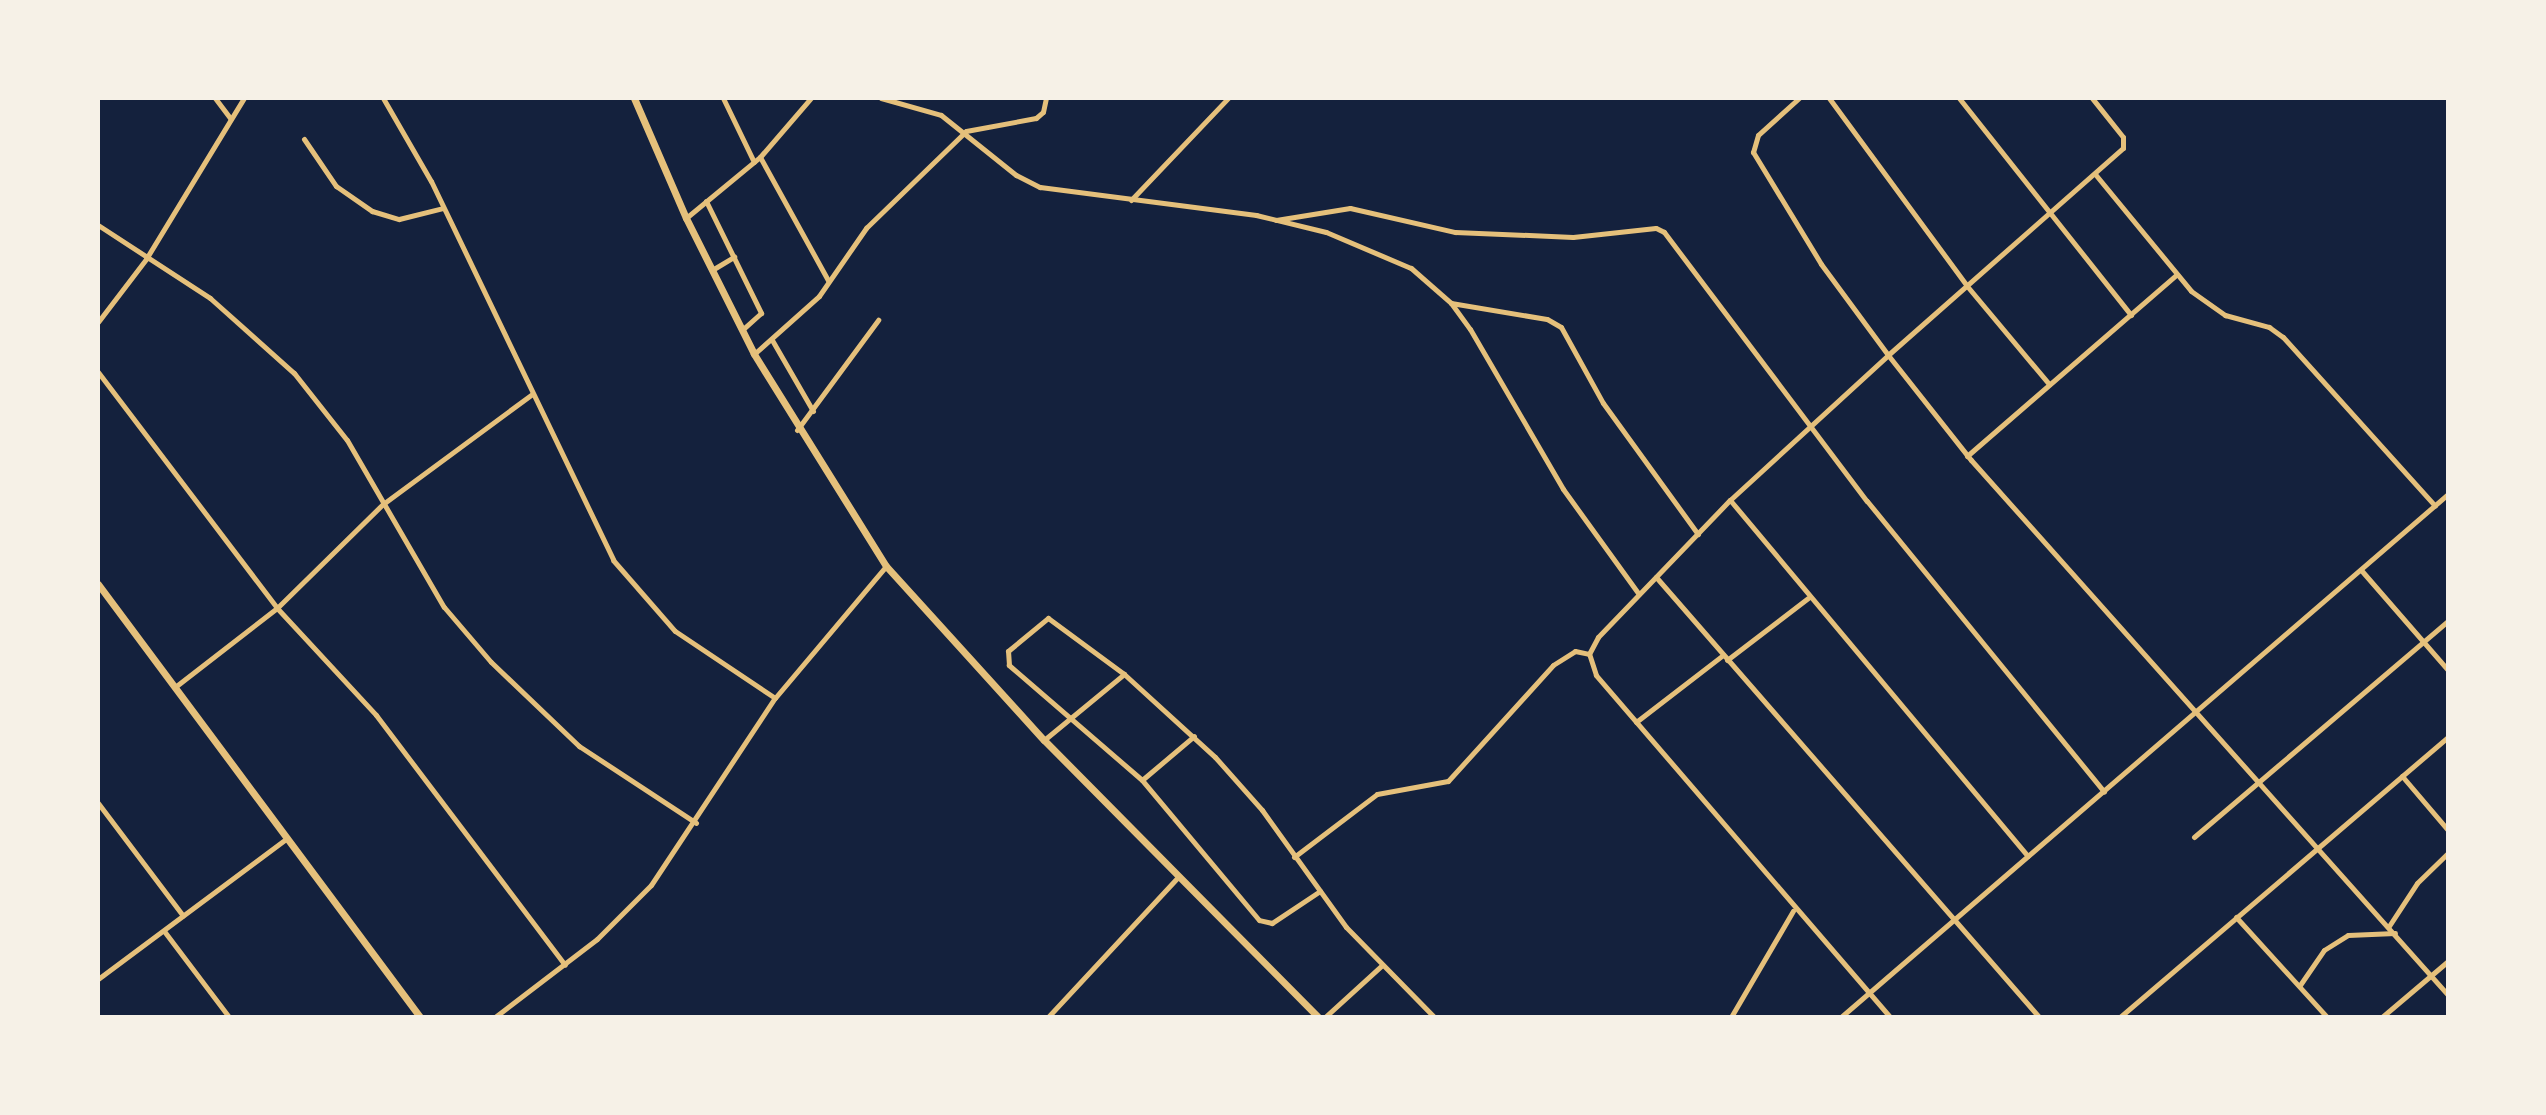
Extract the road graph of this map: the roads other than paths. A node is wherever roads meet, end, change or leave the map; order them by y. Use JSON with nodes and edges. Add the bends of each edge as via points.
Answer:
{"nodes":[{"id":1,"x":215,"y":98,"type":"edge"},
{"id":2,"x":244,"y":98,"type":"edge"},
{"id":3,"x":383,"y":98,"type":"edge"},
{"id":4,"x":634,"y":98,"type":"edge"},
{"id":5,"x":723,"y":98,"type":"edge"},
{"id":6,"x":811,"y":98,"type":"edge"},
{"id":7,"x":881,"y":98,"type":"edge"},
{"id":8,"x":1046,"y":98,"type":"edge"},
{"id":9,"x":1228,"y":98,"type":"edge"},
{"id":10,"x":1799,"y":98,"type":"edge"},
{"id":11,"x":1829,"y":98,"type":"edge"},
{"id":12,"x":1959,"y":98,"type":"edge"},
{"id":13,"x":2092,"y":98,"type":"edge"},
{"id":14,"x":231,"y":119,"type":"junction"},
{"id":15,"x":966,"y":131,"type":"junction"},
{"id":16,"x":304,"y":139,"type":"dead end"},
{"id":17,"x":760,"y":157,"type":"junction"},
{"id":18,"x":754,"y":162,"type":"junction"},
{"id":19,"x":2095,"y":174,"type":"junction"},
{"id":20,"x":1130,"y":200,"type":"junction"},
{"id":21,"x":706,"y":201,"type":"junction"},
{"id":22,"x":443,"y":208,"type":"junction"},
{"id":23,"x":2049,"y":215,"type":"junction"},
{"id":24,"x":686,"y":218,"type":"junction"},
{"id":25,"x":1276,"y":220,"type":"junction"},
{"id":26,"x":98,"y":225,"type":"edge"},
{"id":27,"x":734,"y":257,"type":"junction"},
{"id":28,"x":146,"y":259,"type":"junction"},
{"id":29,"x":712,"y":270,"type":"junction"},
{"id":30,"x":2176,"y":275,"type":"junction"},
{"id":31,"x":828,"y":280,"type":"junction"},
{"id":32,"x":1967,"y":286,"type":"junction"},
{"id":33,"x":1451,"y":303,"type":"junction"},
{"id":34,"x":2131,"y":315,"type":"junction"},
{"id":35,"x":878,"y":320,"type":"dead end"},
{"id":36,"x":98,"y":322,"type":"edge"},
{"id":37,"x":742,"y":330,"type":"junction"},
{"id":38,"x":772,"y":340,"type":"junction"},
{"id":39,"x":754,"y":354,"type":"junction"},
{"id":40,"x":1888,"y":355,"type":"junction"},
{"id":41,"x":98,"y":372,"type":"edge"},
{"id":42,"x":2049,"y":384,"type":"junction"},
{"id":43,"x":532,"y":394,"type":"junction"},
{"id":44,"x":813,"y":411,"type":"junction"},
{"id":45,"x":1810,"y":426,"type":"junction"},
{"id":46,"x":797,"y":430,"type":"junction"},
{"id":47,"x":1967,"y":456,"type":"junction"},
{"id":48,"x":2448,"y":494,"type":"edge"},
{"id":49,"x":1730,"y":500,"type":"junction"},
{"id":50,"x":2442,"y":500,"type":"junction"},
{"id":51,"x":383,"y":504,"type":"junction"},
{"id":52,"x":2435,"y":506,"type":"junction"},
{"id":53,"x":2448,"y":507,"type":"edge"},
{"id":54,"x":1698,"y":534,"type":"junction"},
{"id":55,"x":886,"y":566,"type":"junction"},
{"id":56,"x":2361,"y":570,"type":"junction"},
{"id":57,"x":1656,"y":577,"type":"junction"},
{"id":58,"x":98,"y":584,"type":"edge"},
{"id":59,"x":1638,"y":593,"type":"junction"},
{"id":60,"x":1808,"y":598,"type":"junction"},
{"id":61,"x":277,"y":608,"type":"junction"},
{"id":62,"x":2448,"y":621,"type":"edge"},
{"id":63,"x":2423,"y":642,"type":"junction"},
{"id":64,"x":1589,"y":654,"type":"junction"},
{"id":65,"x":1725,"y":657,"type":"junction"},
{"id":66,"x":2448,"y":670,"type":"edge"},
{"id":67,"x":1124,"y":674,"type":"junction"},
{"id":68,"x":175,"y":687,"type":"junction"},
{"id":69,"x":775,"y":698,"type":"junction"},
{"id":70,"x":2194,"y":709,"type":"junction"},
{"id":71,"x":1071,"y":719,"type":"junction"},
{"id":72,"x":1636,"y":722,"type":"junction"},
{"id":73,"x":1194,"y":736,"type":"junction"},
{"id":74,"x":2448,"y":737,"type":"edge"},
{"id":75,"x":1044,"y":740,"type":"junction"},
{"id":76,"x":2402,"y":775,"type":"junction"},
{"id":77,"x":1142,"y":780,"type":"junction"},
{"id":78,"x":2259,"y":783,"type":"junction"},
{"id":79,"x":2104,"y":792,"type":"junction"},
{"id":80,"x":98,"y":803,"type":"edge"},
{"id":81,"x":696,"y":823,"type":"junction"},
{"id":82,"x":2448,"y":830,"type":"edge"},
{"id":83,"x":288,"y":837,"type":"junction"},
{"id":84,"x":2194,"y":837,"type":"dead end"},
{"id":85,"x":2317,"y":848,"type":"junction"},
{"id":86,"x":2448,"y":853,"type":"edge"},
{"id":87,"x":2028,"y":856,"type":"junction"},
{"id":88,"x":1294,"y":857,"type":"junction"},
{"id":89,"x":1177,"y":878,"type":"junction"},
{"id":90,"x":1320,"y":891,"type":"junction"},
{"id":91,"x":1793,"y":910,"type":"junction"},
{"id":92,"x":183,"y":916,"type":"junction"},
{"id":93,"x":2236,"y":917,"type":"junction"},
{"id":94,"x":1951,"y":921,"type":"junction"},
{"id":95,"x":2389,"y":926,"type":"junction"},
{"id":96,"x":164,"y":931,"type":"junction"},
{"id":97,"x":2395,"y":933,"type":"junction"},
{"id":98,"x":2448,"y":961,"type":"edge"},
{"id":99,"x":565,"y":965,"type":"junction"},
{"id":100,"x":1381,"y":966,"type":"junction"},
{"id":101,"x":2431,"y":975,"type":"junction"},
{"id":102,"x":98,"y":979,"type":"edge"},
{"id":103,"x":2300,"y":985,"type":"junction"},
{"id":104,"x":1868,"y":993,"type":"junction"},
{"id":105,"x":2448,"y":995,"type":"edge"},
{"id":106,"x":229,"y":1017,"type":"edge"},
{"id":107,"x":420,"y":1017,"type":"edge"},
{"id":108,"x":495,"y":1017,"type":"edge"},
{"id":109,"x":1048,"y":1017,"type":"edge"},
{"id":110,"x":1318,"y":1017,"type":"edge"},
{"id":111,"x":1325,"y":1017,"type":"edge"},
{"id":112,"x":1434,"y":1017,"type":"edge"},
{"id":113,"x":1731,"y":1017,"type":"edge"},
{"id":114,"x":1841,"y":1017,"type":"edge"},
{"id":115,"x":1890,"y":1017,"type":"edge"},
{"id":116,"x":2039,"y":1017,"type":"edge"},
{"id":117,"x":2120,"y":1017,"type":"edge"},
{"id":118,"x":2327,"y":1017,"type":"edge"},
{"id":119,"x":2382,"y":1017,"type":"edge"}],
"edges":[{"from":1,"to":14,"type":"street"},
{"from":2,"to":14,"type":"street"},
{"from":3,"to":22,"type":"street"},
{"from":4,"to":24,"type":"street"},
{"from":5,"to":18,"type":"street"},
{"from":6,"to":17,"type":"street"},
{"from":7,"to":15,"type":"street","via":[[941,115]]},
{"from":8,"to":15,"type":"street","via":[[1036,118]]},
{"from":9,"to":20,"type":"street"},
{"from":10,"to":40,"type":"street","via":[[1758,135],[1753,152],[1821,264]]},
{"from":11,"to":32,"type":"street"},
{"from":12,"to":23,"type":"street"},
{"from":13,"to":19,"type":"street","via":[[2124,143]]},
{"from":14,"to":28,"type":"street"},
{"from":15,"to":20,"type":"street","via":[[1016,175],[1040,187]]},
{"from":15,"to":31,"type":"street","via":[[866,228]]},
{"from":16,"to":22,"type":"street","via":[[336,186],[372,211],[399,219]]},
{"from":17,"to":18,"type":"street"},
{"from":17,"to":31,"type":"street"},
{"from":18,"to":21,"type":"street"},
{"from":19,"to":23,"type":"street"},
{"from":19,"to":30,"type":"street"},
{"from":20,"to":25,"type":"street","via":[[1222,208]]},
{"from":21,"to":24,"type":"street"},
{"from":21,"to":27,"type":"street"},
{"from":22,"to":43,"type":"street"},
{"from":23,"to":32,"type":"street"},
{"from":23,"to":34,"type":"street"},
{"from":24,"to":29,"type":"street"},
{"from":25,"to":33,"type":"street","via":[[1378,251],[1411,268]]},
{"from":25,"to":45,"type":"street","via":[[1350,208],[1488,234],[1573,237],[1656,228],[1716,298]]},
{"from":26,"to":28,"type":"street"},
{"from":27,"to":29,"type":"street"},
{"from":27,"to":37,"type":"street","via":[[761,313]]},
{"from":28,"to":36,"type":"street"},
{"from":28,"to":51,"type":"street","via":[[237,318],[294,373],[340,430]]},
{"from":29,"to":37,"type":"street"},
{"from":30,"to":34,"type":"street"},
{"from":30,"to":52,"type":"street","via":[[2205,304],[2283,337]]},
{"from":31,"to":38,"type":"street"},
{"from":32,"to":40,"type":"street"},
{"from":32,"to":42,"type":"street"},
{"from":33,"to":54,"type":"street","via":[[1547,319],[1561,327],[1603,403]]},
{"from":33,"to":59,"type":"street","via":[[1563,489]]},
{"from":34,"to":42,"type":"street"},
{"from":35,"to":44,"type":"street"},
{"from":37,"to":39,"type":"street"},
{"from":38,"to":39,"type":"street"},
{"from":38,"to":44,"type":"street"},
{"from":39,"to":46,"type":"street"},
{"from":40,"to":45,"type":"street"},
{"from":40,"to":47,"type":"street"},
{"from":41,"to":61,"type":"street"},
{"from":42,"to":47,"type":"street"},
{"from":43,"to":51,"type":"street"},
{"from":43,"to":69,"type":"street","via":[[613,560],[644,600],[694,645]]},
{"from":44,"to":46,"type":"street"},
{"from":45,"to":49,"type":"street"},
{"from":45,"to":79,"type":"street"},
{"from":46,"to":55,"type":"street"},
{"from":47,"to":70,"type":"street"},
{"from":48,"to":50,"type":"street"},
{"from":49,"to":54,"type":"street"},
{"from":49,"to":60,"type":"street"},
{"from":50,"to":52,"type":"street"},
{"from":50,"to":53,"type":"street"},
{"from":51,"to":61,"type":"street"},
{"from":51,"to":81,"type":"street","via":[[444,607],[522,694],[579,746]]},
{"from":52,"to":56,"type":"street"},
{"from":54,"to":57,"type":"street"},
{"from":55,"to":69,"type":"street"},
{"from":55,"to":75,"type":"street"},
{"from":56,"to":63,"type":"street"},
{"from":56,"to":70,"type":"street"},
{"from":57,"to":59,"type":"street"},
{"from":57,"to":65,"type":"street"},
{"from":58,"to":68,"type":"street"},
{"from":59,"to":64,"type":"street"},
{"from":60,"to":65,"type":"street"},
{"from":60,"to":87,"type":"street"},
{"from":61,"to":68,"type":"street"},
{"from":61,"to":99,"type":"street","via":[[376,715]]},
{"from":62,"to":63,"type":"street"},
{"from":63,"to":66,"type":"street"},
{"from":63,"to":78,"type":"street"},
{"from":64,"to":72,"type":"street","via":[[1596,675]]},
{"from":64,"to":88,"type":"street","via":[[1575,651],[1553,665],[1448,781],[1377,794]]},
{"from":65,"to":72,"type":"street"},
{"from":65,"to":94,"type":"street"},
{"from":67,"to":71,"type":"street"},
{"from":67,"to":71,"type":"street","via":[[1055,619],[1043,620],[1006,658]]},
{"from":67,"to":73,"type":"street"},
{"from":68,"to":83,"type":"street"},
{"from":69,"to":81,"type":"street"},
{"from":70,"to":78,"type":"street"},
{"from":70,"to":79,"type":"street"},
{"from":71,"to":75,"type":"street"},
{"from":71,"to":77,"type":"street"},
{"from":72,"to":91,"type":"street"},
{"from":73,"to":77,"type":"street"},
{"from":73,"to":88,"type":"street","via":[[1262,810]]},
{"from":74,"to":76,"type":"street"},
{"from":75,"to":89,"type":"street"},
{"from":76,"to":82,"type":"street"},
{"from":76,"to":85,"type":"street"},
{"from":77,"to":90,"type":"street","via":[[1266,924]]},
{"from":78,"to":84,"type":"street"},
{"from":78,"to":85,"type":"street"},
{"from":79,"to":87,"type":"street"},
{"from":80,"to":92,"type":"street"},
{"from":81,"to":99,"type":"street","via":[[651,885]]},
{"from":83,"to":92,"type":"street"},
{"from":83,"to":107,"type":"street"},
{"from":85,"to":93,"type":"street"},
{"from":85,"to":95,"type":"street"},
{"from":86,"to":95,"type":"street","via":[[2417,883]]},
{"from":87,"to":94,"type":"street"},
{"from":88,"to":90,"type":"street"},
{"from":89,"to":109,"type":"street"},
{"from":89,"to":110,"type":"street"},
{"from":90,"to":100,"type":"street"},
{"from":91,"to":104,"type":"street"},
{"from":91,"to":113,"type":"street"},
{"from":92,"to":96,"type":"street"},
{"from":93,"to":103,"type":"street"},
{"from":93,"to":117,"type":"street"},
{"from":94,"to":104,"type":"street"},
{"from":94,"to":116,"type":"street"},
{"from":95,"to":97,"type":"street"},
{"from":96,"to":102,"type":"street"},
{"from":96,"to":106,"type":"street"},
{"from":97,"to":101,"type":"street"},
{"from":97,"to":103,"type":"street","via":[[2348,935],[2324,950]]},
{"from":98,"to":101,"type":"street"},
{"from":99,"to":108,"type":"street"},
{"from":100,"to":111,"type":"street"},
{"from":100,"to":112,"type":"street"},
{"from":101,"to":105,"type":"street"},
{"from":101,"to":119,"type":"street"},
{"from":103,"to":118,"type":"street"},
{"from":104,"to":114,"type":"street"},
{"from":104,"to":115,"type":"street"}]}
